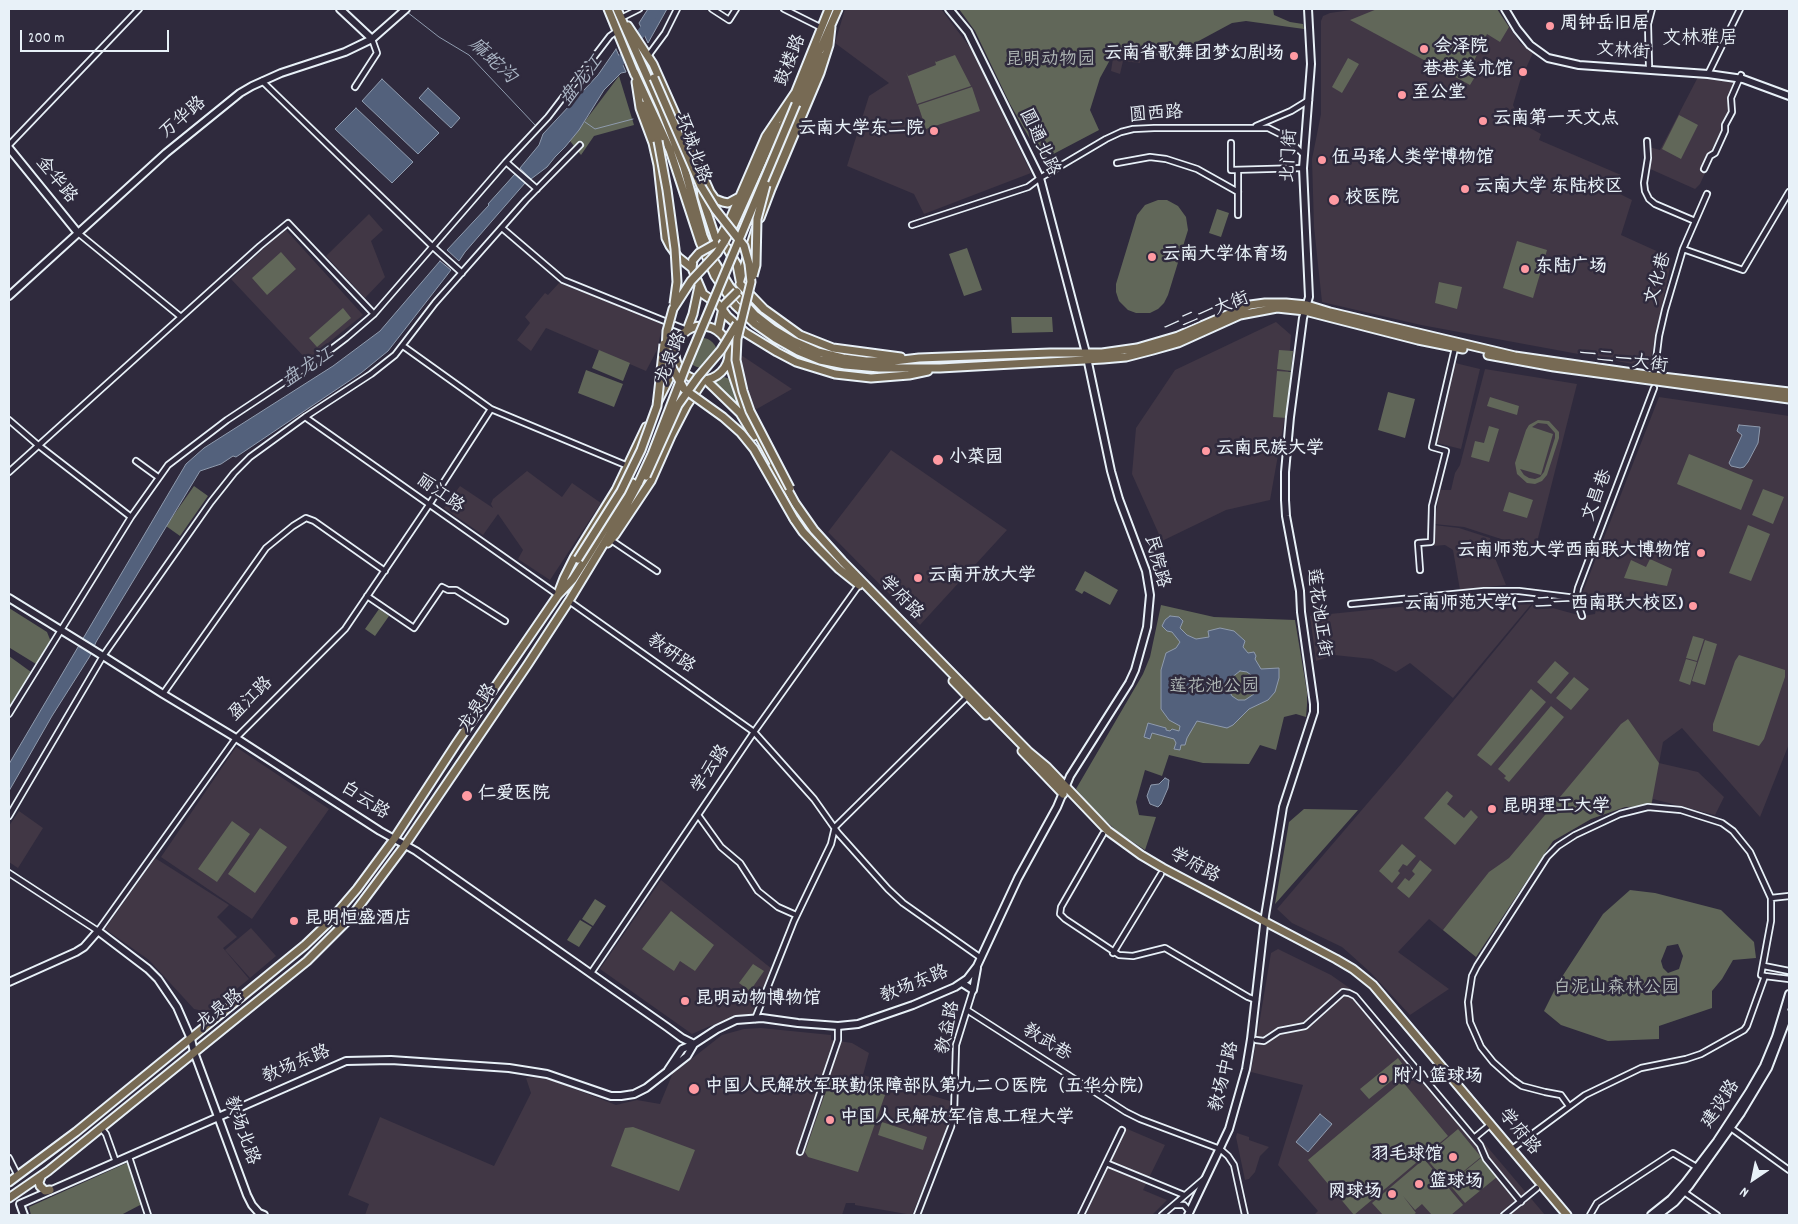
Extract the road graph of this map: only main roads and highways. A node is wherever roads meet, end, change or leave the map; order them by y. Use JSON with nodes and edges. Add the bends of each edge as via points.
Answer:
{"nodes":[{"id":1,"x":608,"y":9,"type":"edge"},
{"id":2,"x":617,"y":9,"type":"edge"},
{"id":3,"x":829,"y":9,"type":"edge"},
{"id":4,"x":838,"y":9,"type":"edge"},
{"id":5,"x":831,"y":27,"type":"junction"},
{"id":6,"x":629,"y":30,"type":"junction"},
{"id":7,"x":635,"y":49,"type":"junction"},
{"id":8,"x":634,"y":72,"type":"junction"},
{"id":9,"x":795,"y":93,"type":"junction"},
{"id":10,"x":796,"y":104,"type":"joint"},
{"id":11,"x":781,"y":123,"type":"junction"},
{"id":12,"x":694,"y":157,"type":"junction"},
{"id":13,"x":741,"y":196,"type":"junction"},
{"id":14,"x":716,"y":243,"type":"junction"},
{"id":15,"x":692,"y":264,"type":"junction"},
{"id":16,"x":740,"y":282,"type":"junction"},
{"id":17,"x":751,"y":282,"type":"junction"},
{"id":18,"x":699,"y":286,"type":"junction"},
{"id":19,"x":737,"y":298,"type":"junction"},
{"id":20,"x":722,"y":306,"type":"junction"},
{"id":21,"x":1306,"y":308,"type":"junction"},
{"id":22,"x":673,"y":309,"type":"junction"},
{"id":23,"x":741,"y":317,"type":"junction"},
{"id":24,"x":729,"y":318,"type":"junction"},
{"id":25,"x":719,"y":322,"type":"junction"},
{"id":26,"x":688,"y":330,"type":"junction"},
{"id":27,"x":718,"y":331,"type":"junction"},
{"id":28,"x":667,"y":332,"type":"junction"},
{"id":29,"x":1087,"y":357,"type":"junction"},
{"id":30,"x":729,"y":358,"type":"junction"},
{"id":31,"x":919,"y":358,"type":"junction"},
{"id":32,"x":677,"y":363,"type":"junction"},
{"id":33,"x":940,"y":368,"type":"junction"},
{"id":34,"x":705,"y":381,"type":"junction"},
{"id":35,"x":1654,"y":381,"type":"junction"},
{"id":36,"x":1789,"y":392,"type":"edge"},
{"id":37,"x":1789,"y":398,"type":"edge"},
{"id":38,"x":638,"y":482,"type":"junction"},
{"id":39,"x":814,"y":530,"type":"junction"},
{"id":40,"x":598,"y":552,"type":"junction"},
{"id":41,"x":859,"y":585,"type":"junction"},
{"id":42,"x":558,"y":595,"type":"junction"},
{"id":43,"x":1064,"y":790,"type":"junction"},
{"id":44,"x":41,"y":1176,"type":"junction"},
{"id":45,"x":9,"y":1182,"type":"edge"},
{"id":46,"x":50,"y":1190,"type":"road end"},
{"id":47,"x":9,"y":1198,"type":"edge"},
{"id":48,"x":1567,"y":1215,"type":"edge"}],
"edges":[{"from":1,"to":8,"type":"main road"},
{"from":2,"to":6,"type":"main road","name":"环城北路"},
{"from":3,"to":9,"type":"main road","name":"鼓楼路"},
{"from":4,"to":5,"type":"main road","name":"鼓楼路"},
{"from":5,"to":10,"type":"main road","name":"鼓楼路"},
{"from":5,"to":16,"type":"main road","via":[[820,73],[771,189]]},
{"from":5,"to":17,"type":"main road","bridge":true,"via":[[758,210],[756,265]]},
{"from":6,"to":7,"type":"main road","name":"环城北路"},
{"from":6,"to":12,"type":"main road","via":[[653,64]]},
{"from":7,"to":17,"type":"main road","bridge":true,"via":[[654,78],[700,186],[744,246]]},
{"from":7,"to":19,"type":"main road","name":"环城北路","via":[[684,167],[703,236]]},
{"from":8,"to":15,"type":"main road","via":[[640,108],[658,165],[666,238],[678,257]]},
{"from":8,"to":19,"type":"main road","name":"环城北路","via":[[670,150],[706,260],[715,276]]},
{"from":8,"to":22,"type":"main road","bridge":true,"via":[[658,142],[668,190],[677,267]]},
{"from":9,"to":11,"type":"main road","name":"鼓楼路"},
{"from":9,"to":13,"type":"main road","via":[[766,136]]},
{"from":10,"to":38,"type":"main road","name":"龙泉路","bridge":true},
{"from":11,"to":22,"type":"main road","bridge":true,"via":[[766,148],[734,224],[717,253],[691,281]]},
{"from":11,"to":38,"type":"main road","name":"龙泉路","bridge":true,"via":[[685,356]]},
{"from":12,"to":13,"type":"main road","via":[[715,198],[728,203]]},
{"from":12,"to":14,"type":"main road"},
{"from":13,"to":14,"type":"main road"},
{"from":14,"to":15,"type":"main road","bridge":true,"via":[[699,253]]},
{"from":14,"to":16,"type":"main road","via":[[727,248],[737,265]]},
{"from":15,"to":18,"type":"main road"},
{"from":16,"to":19,"type":"main road"},
{"from":16,"to":31,"type":"main road","via":[[764,309],[800,335],[843,349]]},
{"from":17,"to":23,"type":"main road","bridge":true},
{"from":18,"to":20,"type":"main road","via":[[703,294]]},
{"from":18,"to":26,"type":"main road"},
{"from":19,"to":20,"type":"main road","bridge":true},
{"from":19,"to":31,"type":"main road","name":"一二一大街","via":[[772,328],[818,352],[866,361]]},
{"from":19,"to":33,"type":"main road","name":"一二一大街","via":[[755,324],[775,338],[820,360],[879,368]]},
{"from":20,"to":24,"type":"main road"},
{"from":20,"to":25,"type":"main road"},
{"from":21,"to":29,"type":"main road","name":"一二一大街","via":[[1277,308],[1240,315],[1178,343],[1126,357]]},
{"from":21,"to":35,"type":"main road","name":"一二一大街","via":[[1515,356]]},
{"from":21,"to":35,"type":"main road","name":"一二一大街","via":[[1418,340],[1513,361]]},
{"from":22,"to":28,"type":"main road","bridge":true},
{"from":23,"to":38,"type":"main road","bridge":true,"via":[[721,350],[678,405],[652,467]]},
{"from":23,"to":39,"type":"main road","name":"学府路","bridge":true,"via":[[736,360],[743,391]]},
{"from":24,"to":25,"type":"main road"},
{"from":24,"to":33,"type":"main road","via":[[777,352],[796,362],[835,374],[871,378]]},
{"from":25,"to":27,"type":"main road"},
{"from":26,"to":27,"type":"main road","via":[[705,326]]},
{"from":26,"to":32,"type":"main road","via":[[676,345]]},
{"from":27,"to":30,"type":"main road","via":[[728,343]]},
{"from":28,"to":41,"type":"main road","bridge":true,"via":[[666,350],[670,364],[684,389],[741,433],[754,449],[803,532]]},
{"from":28,"to":42,"type":"main road","bridge":true,"via":[[657,406],[650,426],[621,491]]},
{"from":29,"to":31,"type":"main road","name":"一二一大街"},
{"from":29,"to":33,"type":"main road","name":"一二一大街"},
{"from":30,"to":34,"type":"main road","via":[[722,372]]},
{"from":30,"to":39,"type":"main road","name":"学府路","via":[[744,408],[795,503]]},
{"from":32,"to":34,"type":"main road","via":[[687,376]]},
{"from":32,"to":42,"type":"main road","via":[[628,466],[574,558]]},
{"from":34,"to":40,"type":"main road","via":[[679,420],[651,481],[611,540]]},
{"from":34,"to":41,"type":"main road","name":"学府路","via":[[740,413],[792,505],[811,532]]},
{"from":35,"to":36,"type":"main road","name":"一二一大街"},
{"from":35,"to":37,"type":"main road","name":"一二一大街"},
{"from":38,"to":40,"type":"main road","name":"龙泉路"},
{"from":38,"to":42,"type":"main road","name":"龙泉路"},
{"from":39,"to":43,"type":"main road","name":"学府路"},
{"from":40,"to":44,"type":"main road","name":"龙泉路","via":[[405,845],[351,917],[307,961]]},
{"from":41,"to":43,"type":"main road","name":"学府路"},
{"from":42,"to":45,"type":"main road","name":"龙泉路","via":[[394,839],[327,924],[192,1039]]},
{"from":43,"to":48,"type":"main road","name":"学府路","via":[[1134,850],[1336,959],[1373,985]]},
{"from":44,"to":46,"type":"main road","via":[[40,1186],[43,1190]]},
{"from":44,"to":47,"type":"main road","name":"龙泉路"}]}
